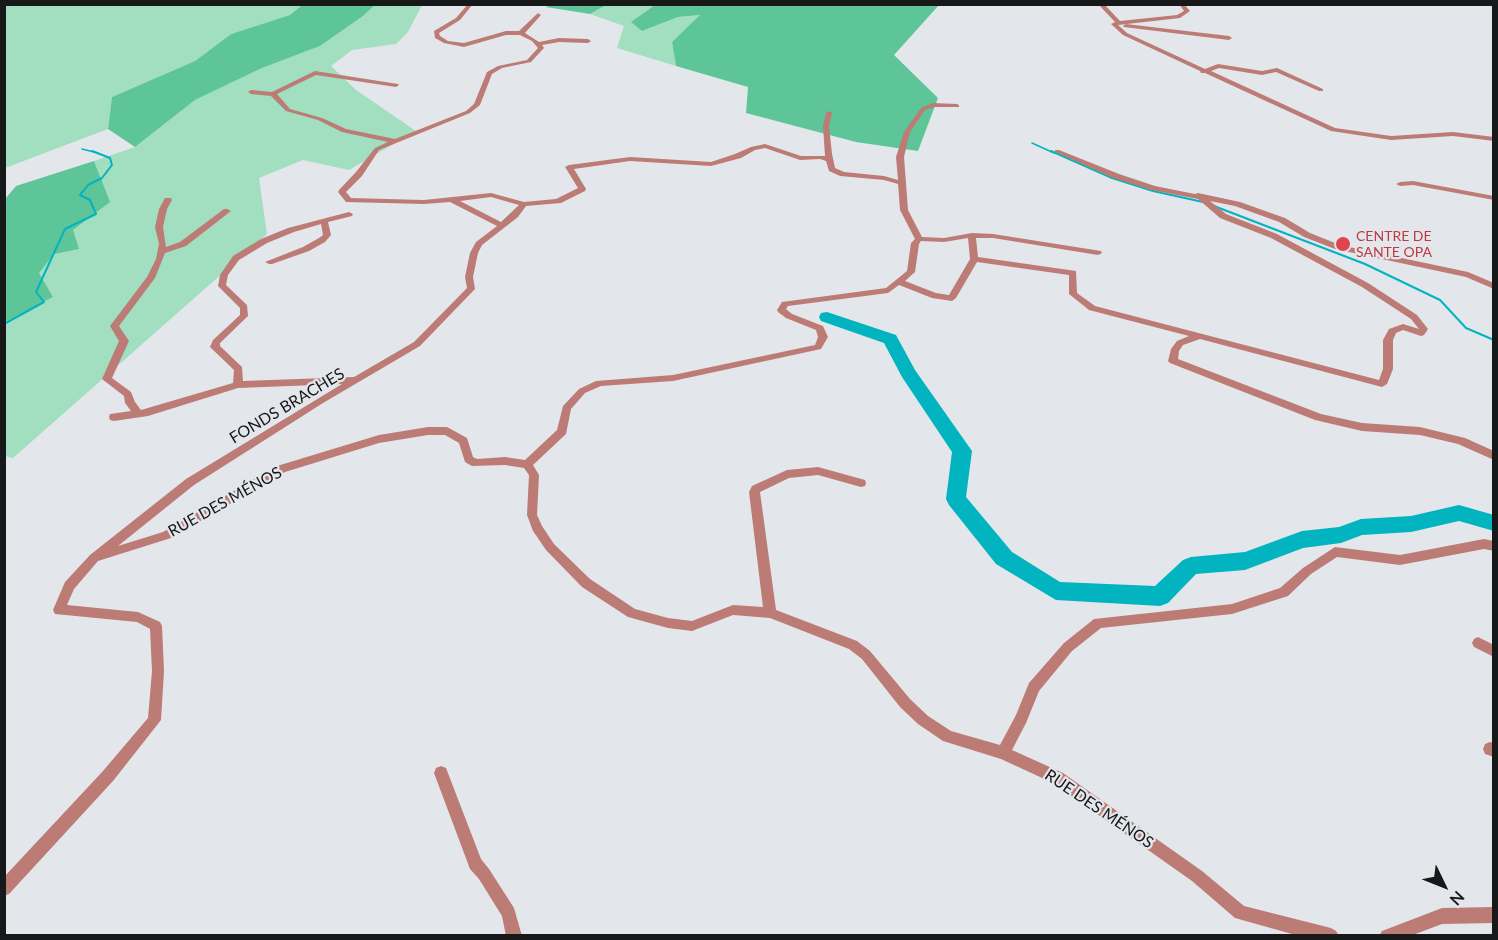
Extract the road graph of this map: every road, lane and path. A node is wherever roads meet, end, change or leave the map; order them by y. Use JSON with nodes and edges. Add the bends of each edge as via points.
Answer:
{"nodes":[{"id":1,"x":471,"y":4,"type":"edge"},
{"id":2,"x":1100,"y":4,"type":"edge"},
{"id":3,"x":1181,"y":4,"type":"edge"},
{"id":4,"x":538,"y":15,"type":"dead end"},
{"id":5,"x":1116,"y":23,"type":"junction"},
{"id":6,"x":521,"y":33,"type":"junction"},
{"id":7,"x":1229,"y":38,"type":"dead end"},
{"id":8,"x":588,"y":41,"type":"dead end"},
{"id":9,"x":540,"y":44,"type":"junction"},
{"id":10,"x":1203,"y":72,"type":"junction"},
{"id":11,"x":396,"y":85,"type":"dead end"},
{"id":12,"x":1321,"y":90,"type":"dead end"},
{"id":13,"x":252,"y":92,"type":"dead end"},
{"id":14,"x":273,"y":94,"type":"junction"},
{"id":15,"x":957,"y":106,"type":"dead end"},
{"id":16,"x":829,"y":113,"type":"dead end"},
{"id":17,"x":1494,"y":139,"type":"edge"},
{"id":18,"x":394,"y":141,"type":"junction"},
{"id":19,"x":1057,"y":151,"type":"dead end"},
{"id":20,"x":830,"y":160,"type":"junction"},
{"id":21,"x":902,"y":183,"type":"junction"},
{"id":22,"x":1400,"y":184,"type":"dead end"},
{"id":23,"x":1198,"y":195,"type":"junction"},
{"id":24,"x":1494,"y":198,"type":"edge"},
{"id":25,"x":451,"y":199,"type":"junction"},
{"id":26,"x":168,"y":200,"type":"dead end"},
{"id":27,"x":524,"y":204,"type":"junction"},
{"id":28,"x":227,"y":211,"type":"dead end"},
{"id":29,"x":349,"y":214,"type":"dead end"},
{"id":30,"x":324,"y":220,"type":"junction"},
{"id":31,"x":501,"y":225,"type":"junction"},
{"id":32,"x":972,"y":235,"type":"junction"},
{"id":33,"x":920,"y":239,"type":"junction"},
{"id":34,"x":163,"y":251,"type":"junction"},
{"id":35,"x":1098,"y":254,"type":"dead end"},
{"id":36,"x":974,"y":259,"type":"junction"},
{"id":37,"x":269,"y":262,"type":"dead end"},
{"id":38,"x":899,"y":282,"type":"junction"},
{"id":39,"x":1494,"y":286,"type":"edge"},
{"id":40,"x":1200,"y":336,"type":"junction"},
{"id":41,"x":358,"y":380,"type":"junction"},
{"id":42,"x":238,"y":385,"type":"junction"},
{"id":43,"x":138,"y":413,"type":"junction"},
{"id":44,"x":114,"y":417,"type":"dead end"},
{"id":45,"x":1494,"y":456,"type":"edge"},
{"id":46,"x":527,"y":464,"type":"junction"},
{"id":47,"x":861,"y":483,"type":"dead end"},
{"id":48,"x":1494,"y":546,"type":"edge"},
{"id":49,"x":94,"y":558,"type":"junction"},
{"id":50,"x":770,"y":613,"type":"junction"},
{"id":51,"x":1478,"y":643,"type":"dead end"},
{"id":52,"x":1494,"y":652,"type":"edge"},
{"id":53,"x":1003,"y":753,"type":"junction"},
{"id":54,"x":441,"y":773,"type":"dead end"},
{"id":55,"x":4,"y":889,"type":"edge"},
{"id":56,"x":1494,"y":915,"type":"edge"},
{"id":57,"x":514,"y":936,"type":"edge"},
{"id":58,"x":1331,"y":936,"type":"edge"},
{"id":59,"x":1387,"y":936,"type":"edge"}],
"edges":[{"from":1,"to":6,"type":"street","via":[[458,19],[436,32],[437,37],[464,45],[506,33]]},
{"from":2,"to":5,"type":"street"},
{"from":3,"to":5,"type":"street","via":[[1187,11],[1178,17]]},
{"from":4,"to":6,"type":"street"},
{"from":5,"to":7,"type":"street"},
{"from":5,"to":10,"type":"street","via":[[1125,34]]},
{"from":6,"to":9,"type":"street"},
{"from":8,"to":9,"type":"street"},
{"from":9,"to":18,"type":"street","via":[[541,48],[529,61],[489,73],[477,105],[468,112]]},
{"from":10,"to":12,"type":"street","via":[[1218,66],[1262,73],[1277,70]]},
{"from":10,"to":17,"type":"street","via":[[1342,132],[1391,138],[1453,134]]},
{"from":11,"to":14,"type":"street","via":[[315,73]]},
{"from":13,"to":14,"type":"street"},
{"from":14,"to":18,"type":"street","via":[[288,110],[344,131]]},
{"from":15,"to":21,"type":"street","via":[[933,105],[917,116],[906,132],[900,157]]},
{"from":16,"to":20,"type":"street","via":[[826,126]]},
{"from":18,"to":25,"type":"street","via":[[377,149],[342,192],[349,200]]},
{"from":19,"to":23,"type":"street","via":[[1154,188]]},
{"from":20,"to":21,"type":"street","via":[[832,169],[843,174]]},
{"from":20,"to":27,"type":"street","via":[[800,158],[765,146],[711,164],[630,159],[568,167],[582,189],[558,201]]},
{"from":21,"to":33,"type":"street","via":[[904,210]]},
{"from":22,"to":24,"type":"street"},
{"from":23,"to":39,"type":"street","via":[[1282,220],[1338,248],[1468,275]]},
{"from":23,"to":40,"type":"street","via":[[1223,216],[1274,236],[1365,285],[1414,317],[1425,329],[1421,333],[1403,327],[1392,332],[1388,340],[1388,369],[1382,384]]},
{"from":25,"to":27,"type":"street","via":[[491,195]]},
{"from":25,"to":31,"type":"street"},
{"from":26,"to":34,"type":"street","via":[[159,227]]},
{"from":27,"to":31,"type":"street","name":"FONDS BRACHES"},
{"from":28,"to":34,"type":"street","via":[[183,244]]},
{"from":29,"to":30,"type":"street"},
{"from":30,"to":37,"type":"street","via":[[327,235],[322,240]]},
{"from":30,"to":42,"type":"street","via":[[264,241],[236,258],[224,275],[222,286],[244,308],[244,316],[215,347],[239,369]]},
{"from":31,"to":41,"type":"street","name":"FONDS BRACHES","via":[[474,253],[471,289],[417,344]]},
{"from":32,"to":33,"type":"street"},
{"from":32,"to":35,"type":"street"},
{"from":32,"to":36,"type":"street"},
{"from":33,"to":38,"type":"street","via":[[915,243],[911,272]]},
{"from":34,"to":43,"type":"street","via":[[151,278],[114,326],[124,341],[107,379],[128,394]]},
{"from":36,"to":38,"type":"street","via":[[952,298]]},
{"from":36,"to":40,"type":"street","via":[[1073,273],[1074,294],[1092,308]]},
{"from":38,"to":46,"type":"street","via":[[888,291],[785,304],[781,310],[789,316],[820,328],[824,337],[818,347],[673,378],[599,382],[582,391],[566,408],[562,431]]},
{"from":40,"to":45,"type":"street","via":[[1180,343],[1173,361],[1319,417],[1362,427],[1420,431],[1461,441]]},
{"from":41,"to":42,"type":"street"},
{"from":41,"to":49,"type":"street","name":"FONDS BRACHES","via":[[190,483]]},
{"from":42,"to":43,"type":"street"},
{"from":43,"to":44,"type":"street"},
{"from":46,"to":49,"type":"street","name":"RUE DES MÉNOS","via":[[476,463],[469,459],[463,441],[447,431],[380,439],[281,469],[167,535]]},
{"from":46,"to":50,"type":"street","name":"RUE DES MÉNOS","via":[[534,475],[532,515],[550,547],[586,583],[632,613],[692,626],[733,610]]},
{"from":47,"to":50,"type":"street","via":[[818,471],[787,474],[756,489]]},
{"from":48,"to":53,"type":"street","via":[[1484,544],[1400,560],[1335,552],[1284,592],[1232,609],[1098,623],[1068,647],[1034,687]]},
{"from":49,"to":55,"type":"street","name":"FONDS BRACHES","via":[[69,585],[59,610],[138,617],[156,626],[154,720]]},
{"from":50,"to":53,"type":"street","name":"RUE DES MÉNOS","via":[[853,645],[923,720],[948,736]]},
{"from":51,"to":52,"type":"street"},
{"from":53,"to":58,"type":"street","name":"RUE DES MÉNOS","via":[[1058,778],[1197,876],[1240,913]]},
{"from":54,"to":57,"type":"street","via":[[475,864],[509,913]]},
{"from":56,"to":59,"type":"street","via":[[1442,916]]}]}
